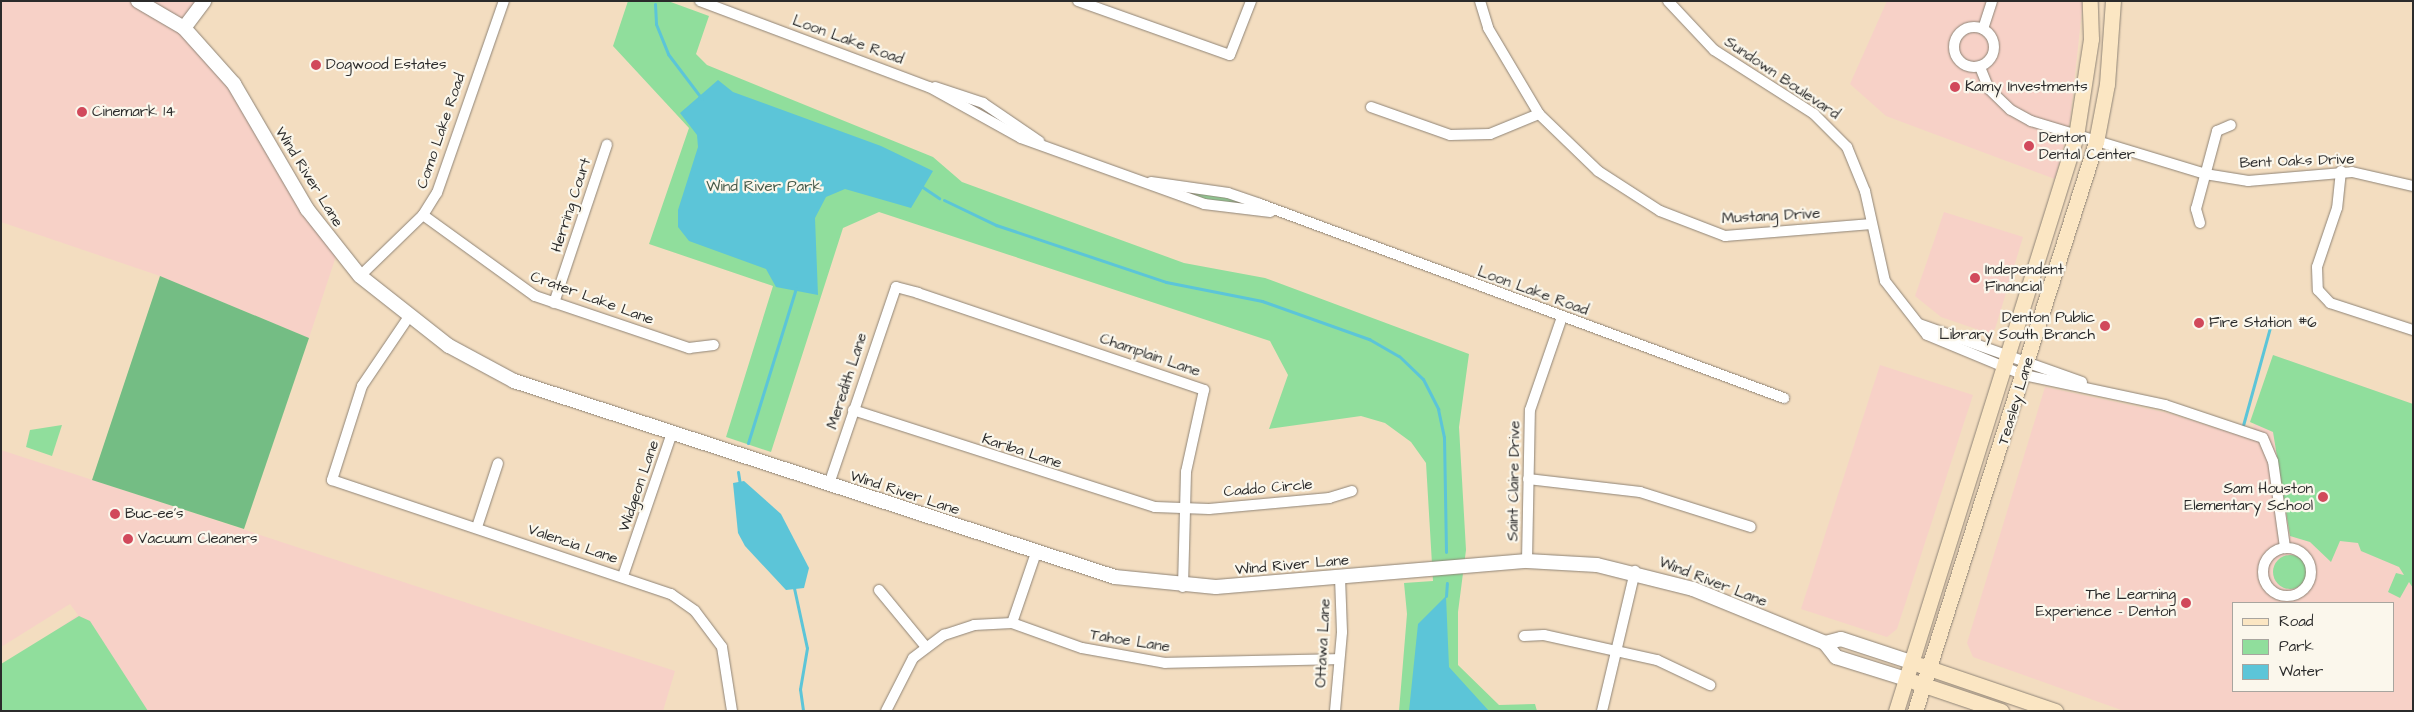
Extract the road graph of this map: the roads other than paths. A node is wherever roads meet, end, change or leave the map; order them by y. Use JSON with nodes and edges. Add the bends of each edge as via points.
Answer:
{"nodes":[{"id":1,"x":138,"y":1,"type":"edge"},
{"id":2,"x":204,"y":1,"type":"edge"},
{"id":3,"x":504,"y":1,"type":"edge"},
{"id":4,"x":700,"y":1,"type":"edge"},
{"id":5,"x":1078,"y":1,"type":"edge"},
{"id":6,"x":1251,"y":1,"type":"edge"},
{"id":7,"x":1480,"y":1,"type":"edge"},
{"id":8,"x":1668,"y":1,"type":"edge"},
{"id":9,"x":1992,"y":1,"type":"edge"},
{"id":10,"x":2090,"y":1,"type":"edge"},
{"id":11,"x":2113,"y":1,"type":"edge"},
{"id":12,"x":184,"y":28,"type":"junction"},
{"id":13,"x":1983,"y":29,"type":"junction"},
{"id":14,"x":1980,"y":67,"type":"junction"},
{"id":15,"x":930,"y":87,"type":"junction"},
{"id":16,"x":1371,"y":107,"type":"dead end"},
{"id":17,"x":1539,"y":114,"type":"junction"},
{"id":18,"x":2231,"y":125,"type":"dead end"},
{"id":19,"x":2076,"y":136,"type":"junction"},
{"id":20,"x":2096,"y":142,"type":"junction"},
{"id":21,"x":1042,"y":143,"type":"junction"},
{"id":22,"x":607,"y":145,"type":"dead end"},
{"id":23,"x":2341,"y":171,"type":"junction"},
{"id":24,"x":2205,"y":174,"type":"junction"},
{"id":25,"x":1151,"y":182,"type":"junction"},
{"id":26,"x":2413,"y":186,"type":"edge"},
{"id":27,"x":1272,"y":212,"type":"junction"},
{"id":28,"x":423,"y":215,"type":"junction"},
{"id":29,"x":2200,"y":223,"type":"dead end"},
{"id":30,"x":1872,"y":224,"type":"junction"},
{"id":31,"x":360,"y":276,"type":"junction"},
{"id":32,"x":896,"y":287,"type":"joint"},
{"id":33,"x":554,"y":303,"type":"junction"},
{"id":34,"x":1562,"y":317,"type":"junction"},
{"id":35,"x":408,"y":318,"type":"junction"},
{"id":36,"x":2413,"y":330,"type":"edge"},
{"id":37,"x":714,"y":345,"type":"dead end"},
{"id":38,"x":2006,"y":363,"type":"junction"},
{"id":39,"x":2026,"y":370,"type":"junction"},
{"id":40,"x":1784,"y":398,"type":"dead end"},
{"id":41,"x":853,"y":410,"type":"junction"},
{"id":42,"x":672,"y":433,"type":"junction"},
{"id":43,"x":498,"y":463,"type":"dead end"},
{"id":44,"x":1528,"y":479,"type":"junction"},
{"id":45,"x":828,"y":484,"type":"junction"},
{"id":46,"x":1352,"y":491,"type":"dead end"},
{"id":47,"x":1185,"y":509,"type":"junction"},
{"id":48,"x":477,"y":527,"type":"junction"},
{"id":49,"x":1751,"y":527,"type":"dead end"},
{"id":50,"x":2285,"y":548,"type":"junction"},
{"id":51,"x":1036,"y":553,"type":"junction"},
{"id":52,"x":1528,"y":561,"type":"junction"},
{"id":53,"x":1635,"y":571,"type":"junction"},
{"id":54,"x":624,"y":576,"type":"junction"},
{"id":55,"x":1340,"y":577,"type":"junction"},
{"id":56,"x":1183,"y":586,"type":"junction"},
{"id":57,"x":879,"y":590,"type":"dead end"},
{"id":58,"x":1012,"y":624,"type":"junction"},
{"id":59,"x":1524,"y":636,"type":"dead end"},
{"id":60,"x":1825,"y":643,"type":"junction"},
{"id":61,"x":926,"y":647,"type":"junction"},
{"id":62,"x":1616,"y":651,"type":"junction"},
{"id":63,"x":1339,"y":660,"type":"junction"},
{"id":64,"x":1912,"y":662,"type":"junction"},
{"id":65,"x":1929,"y":668,"type":"junction"},
{"id":66,"x":1906,"y":679,"type":"junction"},
{"id":67,"x":1710,"y":685,"type":"dead end"},
{"id":68,"x":1923,"y":685,"type":"junction"},
{"id":69,"x":732,"y":711,"type":"edge"},
{"id":70,"x":886,"y":711,"type":"edge"},
{"id":71,"x":1335,"y":711,"type":"edge"},
{"id":72,"x":1602,"y":711,"type":"edge"},
{"id":73,"x":1896,"y":711,"type":"edge"},
{"id":74,"x":1915,"y":711,"type":"edge"},
{"id":75,"x":2002,"y":711,"type":"edge"},
{"id":76,"x":2055,"y":711,"type":"edge"}],
"edges":[{"from":1,"to":12,"type":"street","name":"Wind River Lane"},
{"from":2,"to":12,"type":"street"},
{"from":3,"to":28,"type":"street","name":"Como Lake Road","via":[[437,193]]},
{"from":4,"to":15,"type":"street","name":"Loon Lake Road"},
{"from":5,"to":6,"type":"street","via":[[1230,55]]},
{"from":7,"to":17,"type":"street","name":"Mustang Drive","via":[[1511,72]]},
{"from":8,"to":30,"type":"street","name":"Sundown Boulevard","via":[[1714,50],[1832,129],[1856,160]]},
{"from":9,"to":13,"type":"street"},
{"from":10,"to":19,"type":"main road","name":"Teasley Lane","via":[[2091,39]]},
{"from":11,"to":20,"type":"main road","name":"Teasley Lane","via":[[2107,84]]},
{"from":12,"to":31,"type":"street","name":"Wind River Lane","via":[[236,87],[307,209]]},
{"from":13,"to":14,"type":"street","via":[[1991,36],[1994,50]]},
{"from":13,"to":14,"type":"street","via":[[1962,31],[1953,43],[1957,60],[1964,66]]},
{"from":14,"to":19,"type":"street","name":"Bent Oaks Drive","via":[[1989,89],[2011,110]]},
{"from":15,"to":21,"type":"street","name":"Loon Lake Road","via":[[992,126]]},
{"from":15,"to":21,"type":"street","name":"Loon Lake Road","via":[[983,103]]},
{"from":16,"to":17,"type":"street","via":[[1450,135],[1490,134]]},
{"from":17,"to":30,"type":"street","name":"Mustang Drive","via":[[1598,172],[1660,211],[1703,230],[1725,236]]},
{"from":18,"to":24,"type":"street","via":[[2217,131]]},
{"from":19,"to":20,"type":"street","name":"Bent Oaks Drive"},
{"from":19,"to":38,"type":"main road","name":"Teasley Lane"},
{"from":20,"to":24,"type":"street","name":"Bent Oaks Drive"},
{"from":20,"to":39,"type":"main road","name":"Teasley Lane"},
{"from":21,"to":25,"type":"street","name":"Loon Lake Road"},
{"from":22,"to":33,"type":"street","name":"Herring Court"},
{"from":23,"to":24,"type":"street","name":"Bent Oaks Drive","via":[[2248,181]]},
{"from":23,"to":26,"type":"street","name":"Bent Oaks Drive","via":[[2375,174]]},
{"from":23,"to":36,"type":"street","via":[[2337,208],[2317,267],[2318,290],[2330,303]]},
{"from":24,"to":29,"type":"street","via":[[2196,209]]},
{"from":25,"to":27,"type":"street","name":"Loon Lake Road","via":[[1228,193]]},
{"from":25,"to":27,"type":"street","name":"Loon Lake Road","via":[[1204,204]]},
{"from":27,"to":34,"type":"street","name":"Loon Lake Road"},
{"from":28,"to":31,"type":"street","name":"Como Lake Road"},
{"from":28,"to":33,"type":"street","name":"Crater Lake Lane","via":[[513,284]]},
{"from":30,"to":38,"type":"street","name":"Sundown Boulevard","via":[[1885,281],[1918,324]]},
{"from":31,"to":35,"type":"street","name":"Wind River Lane"},
{"from":32,"to":41,"type":"street","name":"Meredith Lane"},
{"from":32,"to":47,"type":"street","name":"Champlain Lane","via":[[1204,390],[1186,472]]},
{"from":33,"to":37,"type":"street","name":"Crater Lake Lane","via":[[689,348]]},
{"from":34,"to":40,"type":"street","name":"Loon Lake Road"},
{"from":34,"to":44,"type":"street","name":"Saint Claire Drive","via":[[1530,410]]},
{"from":35,"to":42,"type":"street","name":"Wind River Lane","via":[[514,381]]},
{"from":35,"to":48,"type":"street","name":"Valencia Lane","via":[[362,386],[332,480]]},
{"from":38,"to":39,"type":"street","name":"Sundown Boulevard"},
{"from":38,"to":64,"type":"main road","name":"Teasley Lane"},
{"from":39,"to":50,"type":"street","name":"Sundown Boulevard","via":[[2129,400],[2165,405],[2263,438],[2273,460]]},
{"from":39,"to":65,"type":"main road","name":"Teasley Lane"},
{"from":41,"to":45,"type":"street","name":"Meredith Lane"},
{"from":41,"to":47,"type":"street","name":"Kariba Lane","via":[[1119,498]]},
{"from":42,"to":45,"type":"street","name":"Wind River Lane"},
{"from":42,"to":54,"type":"street","name":"Widgeon Lane"},
{"from":43,"to":48,"type":"street"},
{"from":44,"to":49,"type":"street","via":[[1640,492]]},
{"from":44,"to":52,"type":"street","name":"Saint Claire Drive"},
{"from":45,"to":51,"type":"street","name":"Wind River Lane"},
{"from":46,"to":47,"type":"street","name":"Caddo Circle","via":[[1330,498]]},
{"from":47,"to":56,"type":"street","name":"Champlain Lane"},
{"from":48,"to":54,"type":"street","name":"Valencia Lane"},
{"from":50,"to":50,"type":"street","via":[[2301,553],[2310,566],[2309,582],[2290,596],[2275,593],[2263,574],[2267,560]]},
{"from":51,"to":56,"type":"street","name":"Wind River Lane","via":[[1115,577]]},
{"from":51,"to":58,"type":"street"},
{"from":52,"to":53,"type":"street","name":"Wind River Lane"},
{"from":52,"to":55,"type":"street","name":"Wind River Lane"},
{"from":53,"to":60,"type":"street","name":"Wind River Lane","via":[[1693,589]]},
{"from":53,"to":62,"type":"street"},
{"from":54,"to":69,"type":"street","name":"Valencia Lane","via":[[671,594],[712,629],[728,664]]},
{"from":55,"to":56,"type":"street","name":"Wind River Lane"},
{"from":55,"to":63,"type":"street","name":"Ottawa Lane"},
{"from":57,"to":61,"type":"street"},
{"from":58,"to":61,"type":"street","name":"Tahoe Lane","via":[[957,629]]},
{"from":58,"to":63,"type":"street","name":"Tahoe Lane","via":[[1082,648],[1165,663]]},
{"from":59,"to":62,"type":"street","via":[[1544,635]]},
{"from":60,"to":64,"type":"street","name":"Wind River Lane","via":[[1841,639]]},
{"from":60,"to":66,"type":"street","name":"Wind River Lane","via":[[1836,657]]},
{"from":61,"to":70,"type":"street","name":"Tahoe Lane","via":[[902,673]]},
{"from":62,"to":67,"type":"street","via":[[1657,660]]},
{"from":62,"to":72,"type":"street"},
{"from":63,"to":71,"type":"street","name":"Ottawa Lane"},
{"from":64,"to":65,"type":"main road"},
{"from":64,"to":66,"type":"main road","name":"Teasley Lane"},
{"from":65,"to":68,"type":"main road","name":"Teasley Lane"},
{"from":65,"to":76,"type":"main road"},
{"from":66,"to":68,"type":"main road"},
{"from":66,"to":73,"type":"main road","name":"Teasley Lane"},
{"from":68,"to":74,"type":"main road","name":"Teasley Lane"},
{"from":68,"to":75,"type":"main road"}]}
